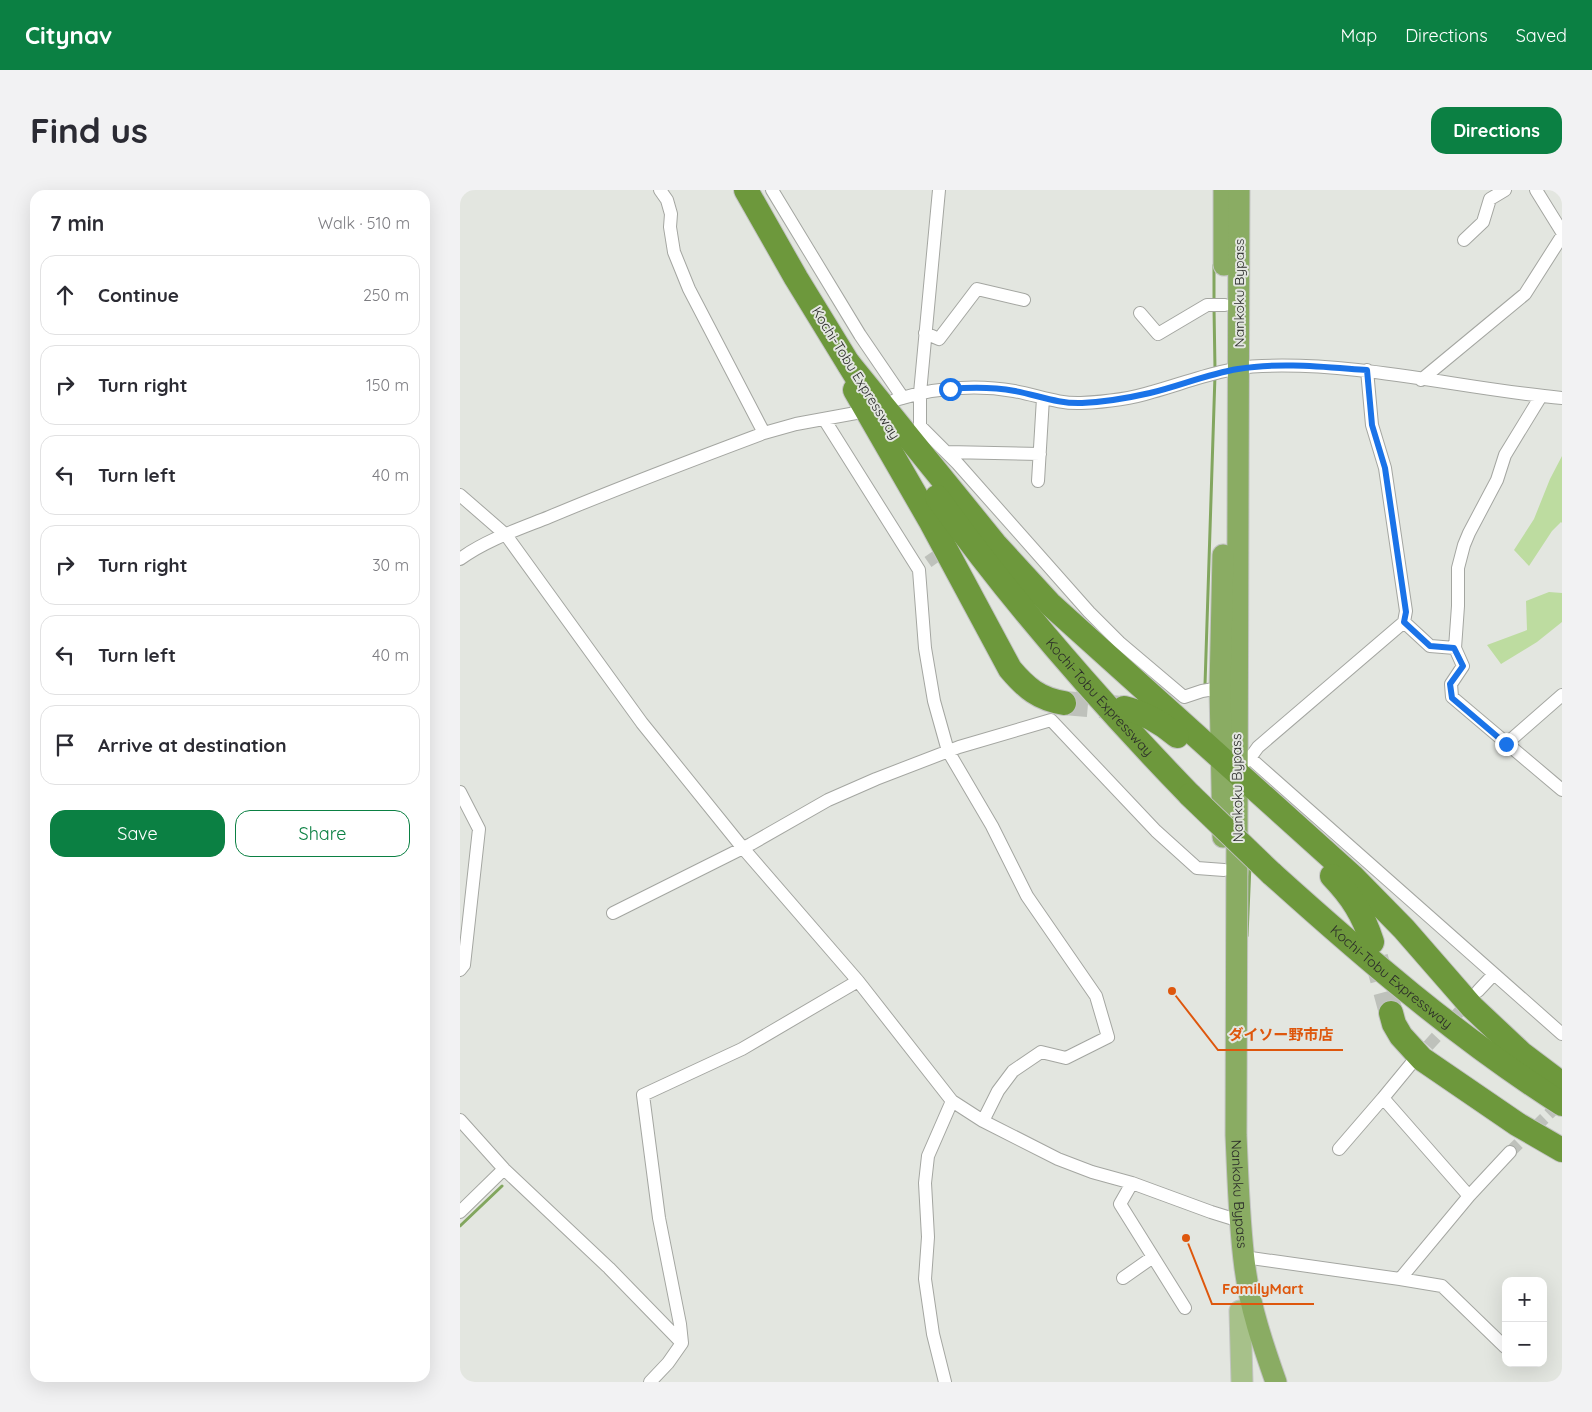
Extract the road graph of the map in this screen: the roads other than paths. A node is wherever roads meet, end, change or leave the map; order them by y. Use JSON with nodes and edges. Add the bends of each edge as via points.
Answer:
{"nodes":[{"id":1,"x":660,"y":190,"type":"edge"},
{"id":2,"x":746,"y":190,"type":"edge"},
{"id":3,"x":772,"y":190,"type":"edge"},
{"id":4,"x":939,"y":190,"type":"edge"},
{"id":5,"x":1224,"y":190,"type":"edge"},
{"id":6,"x":1239,"y":190,"type":"edge"},
{"id":7,"x":1506,"y":190,"type":"edge"},
{"id":8,"x":1536,"y":190,"type":"edge"},
{"id":9,"x":1562,"y":234,"type":"edge"},
{"id":10,"x":1464,"y":240,"type":"dead end"},
{"id":11,"x":796,"y":278,"type":"junction"},
{"id":12,"x":1024,"y":300,"type":"dead end"},
{"id":13,"x":1225,"y":305,"type":"junction"},
{"id":14,"x":1140,"y":313,"type":"dead end"},
{"id":15,"x":925,"y":333,"type":"junction"},
{"id":16,"x":849,"y":364,"type":"junction"},
{"id":17,"x":1367,"y":370,"type":"junction"},
{"id":18,"x":1224,"y":372,"type":"junction"},
{"id":19,"x":1422,"y":380,"type":"junction"},
{"id":20,"x":920,"y":393,"type":"junction"},
{"id":21,"x":1541,"y":396,"type":"junction"},
{"id":22,"x":1044,"y":398,"type":"junction"},
{"id":23,"x":1562,"y":398,"type":"edge"},
{"id":24,"x":856,"y":413,"type":"dead end"},
{"id":25,"x":824,"y":419,"type":"junction"},
{"id":26,"x":764,"y":432,"type":"junction"},
{"id":27,"x":947,"y":452,"type":"junction"},
{"id":28,"x":1040,"y":454,"type":"junction"},
{"id":29,"x":1038,"y":481,"type":"dead end"},
{"id":30,"x":460,"y":495,"type":"edge"},
{"id":31,"x":998,"y":509,"type":"junction"},
{"id":32,"x":987,"y":518,"type":"dead end"},
{"id":33,"x":506,"y":535,"type":"junction"},
{"id":34,"x":460,"y":559,"type":"edge"},
{"id":35,"x":1404,"y":622,"type":"junction"},
{"id":36,"x":1454,"y":648,"type":"junction"},
{"id":37,"x":1220,"y":688,"type":"junction"},
{"id":38,"x":1562,"y":695,"type":"edge"},
{"id":39,"x":1064,"y":703,"type":"tunnel mouth"},
{"id":40,"x":1124,"y":708,"type":"tunnel mouth"},
{"id":41,"x":1506,"y":744,"type":"junction"},
{"id":42,"x":948,"y":751,"type":"junction"},
{"id":43,"x":1233,"y":770,"type":"junction"},
{"id":44,"x":1562,"y":790,"type":"edge"},
{"id":45,"x":460,"y":792,"type":"edge"},
{"id":46,"x":742,"y":847,"type":"junction"},
{"id":47,"x":1224,"y":870,"type":"junction"},
{"id":48,"x":613,"y":913,"type":"dead end"},
{"id":49,"x":1372,"y":942,"type":"tunnel mouth"},
{"id":50,"x":460,"y":970,"type":"edge"},
{"id":51,"x":1494,"y":974,"type":"junction"},
{"id":52,"x":858,"y":981,"type":"junction"},
{"id":53,"x":1478,"y":991,"type":"tunnel mouth"},
{"id":54,"x":1391,"y":1013,"type":"tunnel mouth"},
{"id":55,"x":1562,"y":1034,"type":"edge"},
{"id":56,"x":1411,"y":1064,"type":"tunnel mouth"},
{"id":57,"x":1562,"y":1084,"type":"edge"},
{"id":58,"x":1383,"y":1098,"type":"junction"},
{"id":59,"x":952,"y":1101,"type":"junction"},
{"id":60,"x":1562,"y":1104,"type":"edge"},
{"id":61,"x":460,"y":1120,"type":"edge"},
{"id":62,"x":984,"y":1121,"type":"junction"},
{"id":63,"x":1339,"y":1149,"type":"dead end"},
{"id":64,"x":1562,"y":1150,"type":"edge"},
{"id":65,"x":1510,"y":1152,"type":"tunnel mouth"},
{"id":66,"x":504,"y":1169,"type":"junction"},
{"id":67,"x":1132,"y":1182,"type":"junction"},
{"id":68,"x":1468,"y":1196,"type":"junction"},
{"id":69,"x":460,"y":1212,"type":"edge"},
{"id":70,"x":1233,"y":1219,"type":"junction"},
{"id":71,"x":1153,"y":1256,"type":"junction"},
{"id":72,"x":1251,"y":1258,"type":"junction"},
{"id":73,"x":1123,"y":1278,"type":"dead end"},
{"id":74,"x":1400,"y":1279,"type":"junction"},
{"id":75,"x":1185,"y":1308,"type":"dead end"},
{"id":76,"x":1240,"y":1311,"type":"junction"},
{"id":77,"x":682,"y":1343,"type":"junction"},
{"id":78,"x":1502,"y":1344,"type":"edge"},
{"id":79,"x":650,"y":1382,"type":"edge"},
{"id":80,"x":945,"y":1382,"type":"edge"},
{"id":81,"x":1242,"y":1382,"type":"edge"},
{"id":82,"x":1262,"y":1382,"type":"edge"},
{"id":83,"x":1276,"y":1382,"type":"edge"}],
"edges":[{"from":1,"to":26,"type":"street","via":[[671,214],[674,252],[689,288]]},
{"from":2,"to":11,"type":"highway","name":"Kochi-Tobu Expressway"},
{"from":3,"to":20,"type":"street","via":[[899,399]]},
{"from":4,"to":15,"type":"street"},
{"from":5,"to":13,"type":"highway","name":"Nankoku Bypass"},
{"from":6,"to":18,"type":"highway","name":"Nankoku Bypass"},
{"from":7,"to":10,"type":"street","via":[[1490,199],[1483,222]]},
{"from":8,"to":9,"type":"street"},
{"from":9,"to":19,"type":"street","via":[[1525,294]]},
{"from":11,"to":16,"type":"highway","name":"Kochi-Tobu Expressway"},
{"from":11,"to":39,"type":"highway","via":[[826,339],[1010,668],[1024,685],[1052,701]]},
{"from":12,"to":15,"type":"street","via":[[977,289],[939,338]]},
{"from":13,"to":14,"type":"street","via":[[1207,305],[1158,334]]},
{"from":13,"to":18,"type":"highway","name":"Nankoku Bypass"},
{"from":15,"to":20,"type":"street"},
{"from":16,"to":43,"type":"highway","via":[[995,544],[1051,605]]},
{"from":16,"to":60,"type":"highway","name":"Kochi-Tobu Expressway","bridge":true,"via":[[938,499],[982,557],[1084,682],[1137,741],[1271,873],[1404,989],[1475,1044]]},
{"from":17,"to":18,"type":"street","via":[[1261,366]]},
{"from":17,"to":19,"type":"street"},
{"from":17,"to":35,"type":"street","via":[[1372,425],[1385,468],[1391,506],[1406,612]]},
{"from":18,"to":22,"type":"street","via":[[1150,393],[1101,402],[1060,402]]},
{"from":18,"to":37,"type":"highway","name":"Nankoku Bypass"},
{"from":18,"to":43,"type":"highway","name":"Nankoku Bypass"},
{"from":19,"to":21,"type":"street"},
{"from":20,"to":22,"type":"street","via":[[994,388]]},
{"from":20,"to":27,"type":"street","via":[[920,426]]},
{"from":21,"to":23,"type":"street"},
{"from":21,"to":36,"type":"street","via":[[1505,455],[1498,480],[1464,545],[1458,568]]},
{"from":22,"to":28,"type":"street"},
{"from":24,"to":25,"type":"street"},
{"from":25,"to":26,"type":"street"},
{"from":25,"to":42,"type":"street","via":[[923,566],[927,656],[934,701]]},
{"from":26,"to":33,"type":"street"},
{"from":27,"to":28,"type":"street"},
{"from":27,"to":31,"type":"street"},
{"from":28,"to":29,"type":"street"},
{"from":30,"to":33,"type":"street"},
{"from":31,"to":32,"type":"street"},
{"from":31,"to":37,"type":"street","via":[[1089,612],[1184,697]]},
{"from":33,"to":34,"type":"street"},
{"from":33,"to":46,"type":"street","via":[[642,723]]},
{"from":35,"to":36,"type":"street","via":[[1430,646]]},
{"from":35,"to":43,"type":"street"},
{"from":36,"to":41,"type":"street","via":[[1463,666],[1450,684],[1452,698]]},
{"from":37,"to":43,"type":"highway","name":"Nankoku Bypass"},
{"from":38,"to":41,"type":"street"},
{"from":40,"to":43,"type":"highway","via":[[1158,721]]},
{"from":41,"to":44,"type":"street"},
{"from":42,"to":46,"type":"street","via":[[828,800]]},
{"from":42,"to":47,"type":"street","via":[[1051,720],[1156,831],[1197,868]]},
{"from":42,"to":62,"type":"street","via":[[1028,896],[1096,996],[1108,1037],[1066,1058],[1040,1052],[1013,1071],[998,1091]]},
{"from":43,"to":47,"type":"highway","name":"Nankoku Bypass"},
{"from":43,"to":49,"type":"highway","via":[[1344,889],[1360,911]]},
{"from":43,"to":51,"type":"street"},
{"from":43,"to":57,"type":"highway","via":[[1381,904],[1495,1030]]},
{"from":43,"to":70,"type":"highway","name":"Nankoku Bypass","via":[[1236,1135]]},
{"from":45,"to":50,"type":"street","via":[[479,829],[464,965]]},
{"from":46,"to":48,"type":"street"},
{"from":46,"to":52,"type":"street"},
{"from":47,"to":70,"type":"highway","name":"Nankoku Bypass"},
{"from":51,"to":53,"type":"street"},
{"from":51,"to":55,"type":"street"},
{"from":52,"to":59,"type":"street"},
{"from":52,"to":77,"type":"street","via":[[742,1049],[643,1095]]},
{"from":54,"to":64,"type":"highway","via":[[1401,1036],[1422,1060]]},
{"from":56,"to":58,"type":"street"},
{"from":58,"to":63,"type":"street"},
{"from":58,"to":68,"type":"street"},
{"from":59,"to":62,"type":"street"},
{"from":59,"to":80,"type":"street","via":[[928,1156],[925,1183],[926,1279],[933,1334]]},
{"from":61,"to":66,"type":"street"},
{"from":62,"to":67,"type":"street","via":[[1058,1159]]},
{"from":65,"to":68,"type":"street"},
{"from":66,"to":69,"type":"street"},
{"from":66,"to":77,"type":"street","via":[[609,1268]]},
{"from":67,"to":70,"type":"street"},
{"from":67,"to":71,"type":"street","via":[[1120,1204]]},
{"from":68,"to":74,"type":"street"},
{"from":70,"to":72,"type":"highway","name":"Nankoku Bypass"},
{"from":70,"to":76,"type":"highway","name":"Nankoku Bypass","via":[[1231,1268]]},
{"from":71,"to":73,"type":"street"},
{"from":71,"to":75,"type":"street"},
{"from":72,"to":74,"type":"street"},
{"from":72,"to":83,"type":"highway","name":"Nankoku Bypass","via":[[1252,1304]]},
{"from":74,"to":78,"type":"street","via":[[1442,1286]]},
{"from":76,"to":81,"type":"main road"},
{"from":76,"to":82,"type":"highway","name":"Nankoku Bypass"},
{"from":77,"to":79,"type":"street"}]}
